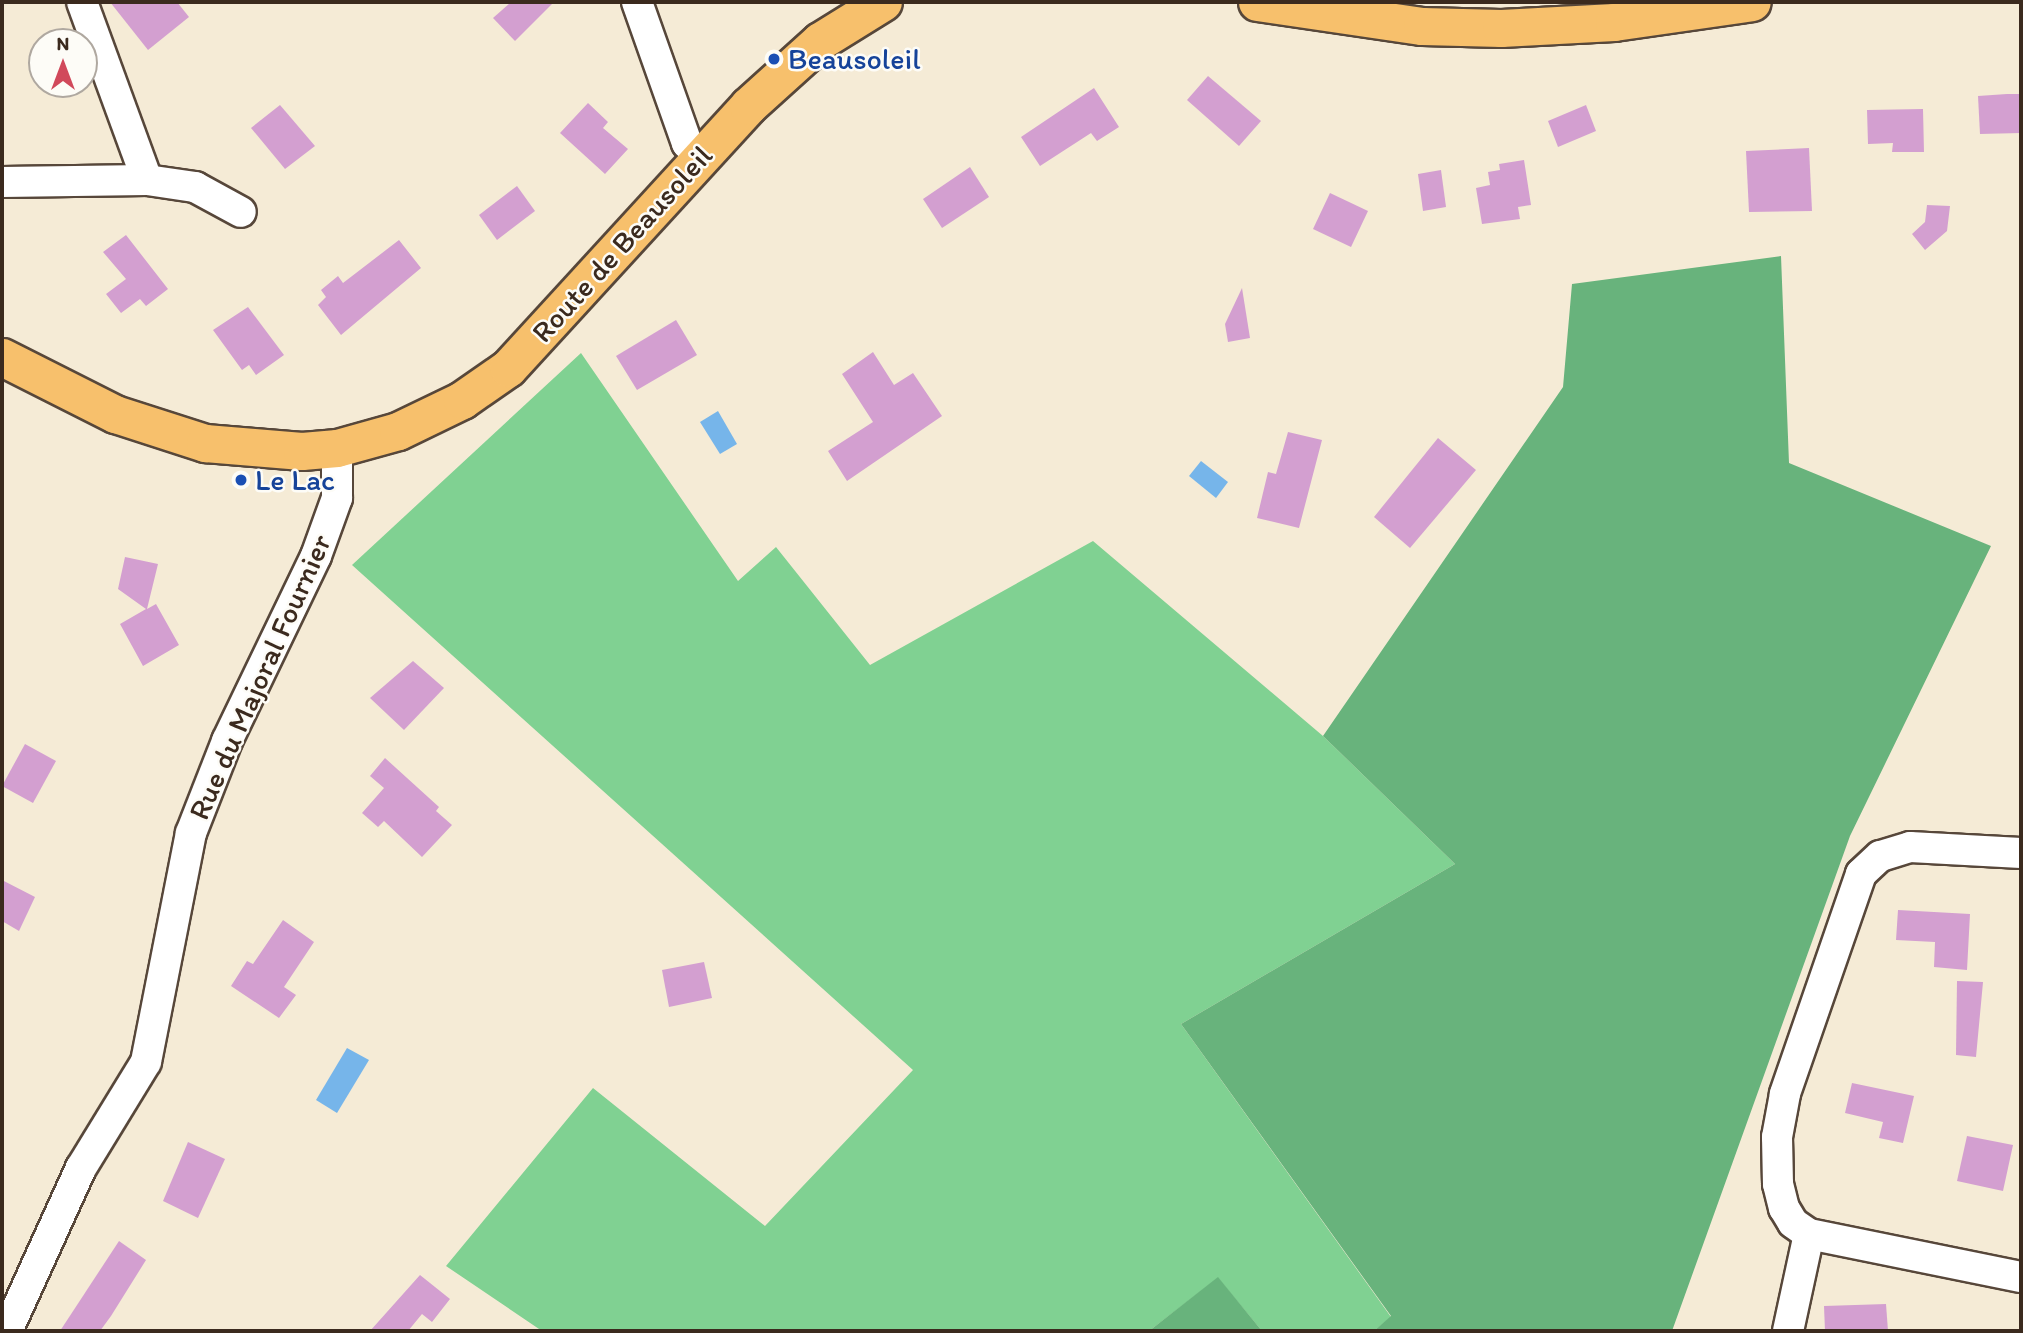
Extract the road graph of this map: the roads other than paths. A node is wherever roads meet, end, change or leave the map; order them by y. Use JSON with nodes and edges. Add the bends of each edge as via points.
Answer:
{"nodes":[{"id":1,"x":82,"y":2,"type":"edge"},
{"id":2,"x":637,"y":2,"type":"edge"},
{"id":3,"x":883,"y":2,"type":"edge"},
{"id":4,"x":1257,"y":2,"type":"edge"},
{"id":5,"x":1752,"y":2,"type":"edge"},
{"id":6,"x":700,"y":157,"type":"junction"},
{"id":7,"x":147,"y":180,"type":"junction"},
{"id":8,"x":2,"y":182,"type":"edge"},
{"id":9,"x":241,"y":212,"type":"dead end"},
{"id":10,"x":2,"y":356,"type":"edge"},
{"id":11,"x":2,"y":384,"type":"edge"},
{"id":12,"x":84,"y":399,"type":"junction"},
{"id":13,"x":337,"y":448,"type":"junction"},
{"id":14,"x":2021,"y":853,"type":"edge"},
{"id":15,"x":1809,"y":1234,"type":"junction"},
{"id":16,"x":2021,"y":1277,"type":"edge"},
{"id":17,"x":8,"y":1331,"type":"edge"},
{"id":18,"x":1788,"y":1331,"type":"edge"}],
"edges":[{"from":1,"to":7,"type":"street"},
{"from":2,"to":6,"type":"street","via":[[687,143]]},
{"from":3,"to":6,"type":"main road","name":"Route de Beausoleil","via":[[820,41]]},
{"from":4,"to":5,"type":"main road","via":[[1382,22],[1501,28],[1614,22]]},
{"from":6,"to":13,"type":"main road","name":"Route de Beausoleil","via":[[508,368],[429,417]]},
{"from":7,"to":8,"type":"street"},
{"from":7,"to":9,"type":"street","via":[[195,187]]},
{"from":10,"to":12,"type":"main road"},
{"from":11,"to":12,"type":"main road"},
{"from":12,"to":13,"type":"main road","name":"Route de Beausoleil","via":[[162,432],[205,443],[275,452]]},
{"from":13,"to":17,"type":"street","name":"Rue du Majoral Fournier","via":[[337,498],[316,556],[227,741],[191,833],[146,1062],[81,1168]]},
{"from":14,"to":15,"type":"street","via":[[1910,847],[1880,856],[1861,874],[1785,1094],[1777,1137],[1778,1184],[1784,1208],[1793,1223]]},
{"from":15,"to":16,"type":"street"},
{"from":15,"to":18,"type":"street"}]}
